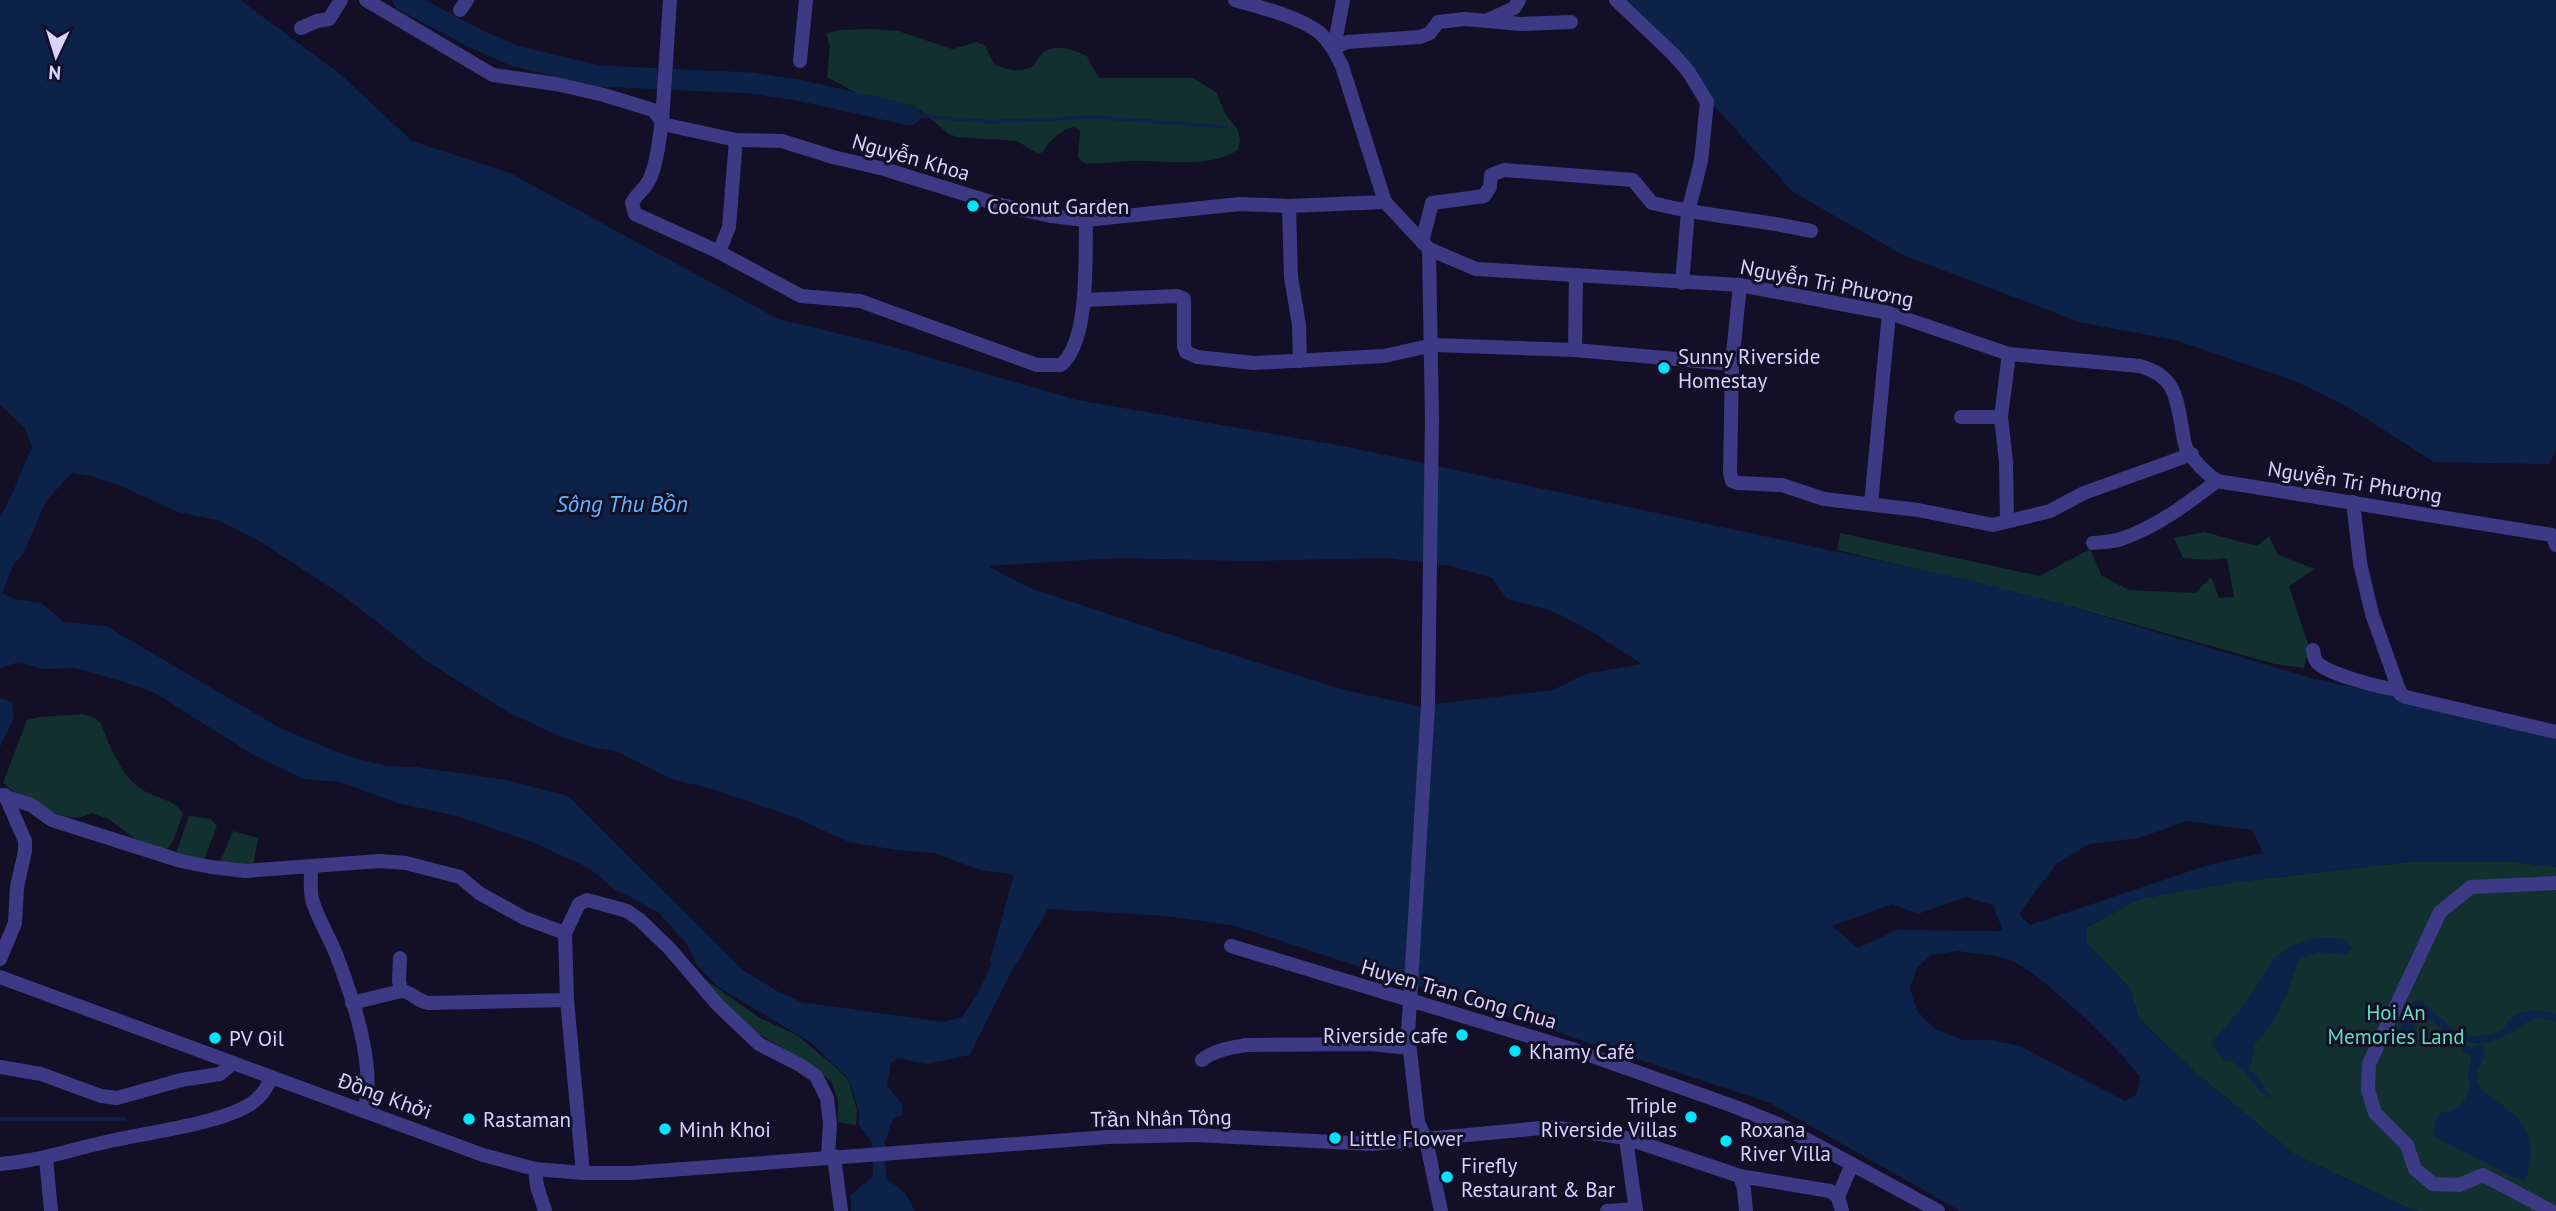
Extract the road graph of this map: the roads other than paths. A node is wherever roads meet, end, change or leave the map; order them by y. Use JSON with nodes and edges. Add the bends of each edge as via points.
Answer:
{"nodes":[{"id":1,"x":341,"y":0,"type":"edge"},
{"id":2,"x":366,"y":0,"type":"edge"},
{"id":3,"x":670,"y":0,"type":"edge"},
{"id":4,"x":806,"y":0,"type":"edge"},
{"id":5,"x":1235,"y":0,"type":"edge"},
{"id":6,"x":1343,"y":0,"type":"edge"},
{"id":7,"x":1519,"y":0,"type":"edge"},
{"id":8,"x":1616,"y":0,"type":"edge"},
{"id":9,"x":1489,"y":19,"type":"junction"},
{"id":10,"x":1571,"y":22,"type":"dead end"},
{"id":11,"x":301,"y":28,"type":"dead end"},
{"id":12,"x":1334,"y":48,"type":"junction"},
{"id":13,"x":800,"y":61,"type":"dead end"},
{"id":14,"x":662,"y":121,"type":"junction"},
{"id":15,"x":736,"y":140,"type":"junction"},
{"id":16,"x":1385,"y":202,"type":"junction"},
{"id":17,"x":1289,"y":206,"type":"junction"},
{"id":18,"x":1688,"y":212,"type":"junction"},
{"id":19,"x":1086,"y":220,"type":"junction"},
{"id":20,"x":1811,"y":231,"type":"dead end"},
{"id":21,"x":1425,"y":245,"type":"junction"},
{"id":22,"x":719,"y":252,"type":"junction"},
{"id":23,"x":1576,"y":275,"type":"junction"},
{"id":24,"x":1682,"y":283,"type":"junction"},
{"id":25,"x":1740,"y":285,"type":"junction"},
{"id":26,"x":1084,"y":300,"type":"junction"},
{"id":27,"x":1889,"y":313,"type":"junction"},
{"id":28,"x":1433,"y":345,"type":"junction"},
{"id":29,"x":1575,"y":350,"type":"junction"},
{"id":30,"x":2009,"y":354,"type":"junction"},
{"id":31,"x":1300,"y":361,"type":"junction"},
{"id":32,"x":1732,"y":364,"type":"junction"},
{"id":33,"x":1961,"y":417,"type":"dead end"},
{"id":34,"x":2001,"y":417,"type":"junction"},
{"id":35,"x":2192,"y":454,"type":"junction"},
{"id":36,"x":2217,"y":481,"type":"junction"},
{"id":37,"x":2353,"y":502,"type":"junction"},
{"id":38,"x":1871,"y":504,"type":"junction"},
{"id":39,"x":2007,"y":521,"type":"junction"},
{"id":40,"x":2555,"y":538,"type":"edge"},
{"id":41,"x":2093,"y":543,"type":"dead end"},
{"id":42,"x":2313,"y":650,"type":"dead end"},
{"id":43,"x":2399,"y":689,"type":"junction"},
{"id":44,"x":2556,"y":732,"type":"edge"},
{"id":45,"x":2,"y":795,"type":"edge"},
{"id":46,"x":311,"y":867,"type":"junction"},
{"id":47,"x":2556,"y":883,"type":"edge"},
{"id":48,"x":565,"y":933,"type":"junction"},
{"id":49,"x":1231,"y":946,"type":"dead end"},
{"id":50,"x":400,"y":958,"type":"dead end"},
{"id":51,"x":0,"y":959,"type":"edge"},
{"id":52,"x":0,"y":977,"type":"edge"},
{"id":53,"x":401,"y":991,"type":"junction"},
{"id":54,"x":567,"y":1000,"type":"junction"},
{"id":55,"x":352,"y":1003,"type":"junction"},
{"id":56,"x":1408,"y":1041,"type":"junction"},
{"id":57,"x":1202,"y":1060,"type":"dead end"},
{"id":58,"x":233,"y":1063,"type":"junction"},
{"id":59,"x":0,"y":1067,"type":"edge"},
{"id":60,"x":271,"y":1078,"type":"junction"},
{"id":61,"x":364,"y":1111,"type":"junction"},
{"id":62,"x":1626,"y":1138,"type":"junction"},
{"id":63,"x":1426,"y":1140,"type":"junction"},
{"id":64,"x":855,"y":1155,"type":"joint"},
{"id":65,"x":831,"y":1156,"type":"junction"},
{"id":66,"x":46,"y":1158,"type":"junction"},
{"id":67,"x":0,"y":1164,"type":"edge"},
{"id":68,"x":1852,"y":1164,"type":"junction"},
{"id":69,"x":535,"y":1169,"type":"junction"},
{"id":70,"x":583,"y":1173,"type":"junction"},
{"id":71,"x":1740,"y":1176,"type":"junction"},
{"id":72,"x":1840,"y":1204,"type":"edge"},
{"id":73,"x":1636,"y":1210,"type":"edge"},
{"id":74,"x":51,"y":1211,"type":"edge"},
{"id":75,"x":545,"y":1211,"type":"edge"},
{"id":76,"x":841,"y":1211,"type":"edge"},
{"id":77,"x":1441,"y":1211,"type":"edge"},
{"id":78,"x":1607,"y":1211,"type":"edge"},
{"id":79,"x":1746,"y":1211,"type":"edge"},
{"id":80,"x":1938,"y":1211,"type":"edge"},
{"id":81,"x":2551,"y":1211,"type":"edge"}],
"edges":[{"from":1,"to":11,"type":"street","via":[[329,19]]},
{"from":2,"to":14,"type":"street","name":"Nguyễn Khoa","via":[[493,75],[604,95],[653,110]]},
{"from":3,"to":14,"type":"street"},
{"from":4,"to":13,"type":"street"},
{"from":5,"to":12,"type":"street","name":"Nguyễn Tri Phương","via":[[1301,22]]},
{"from":6,"to":12,"type":"street"},
{"from":7,"to":9,"type":"street","via":[[1514,8]]},
{"from":8,"to":18,"type":"street","via":[[1673,54],[1705,97],[1701,160]]},
{"from":9,"to":10,"type":"street","via":[[1521,24]]},
{"from":9,"to":12,"type":"street","via":[[1438,22],[1420,37],[1348,42]]},
{"from":12,"to":16,"type":"street","name":"Nguyễn Tri Phương"},
{"from":14,"to":15,"type":"street","name":"Nguyễn Khoa"},
{"from":14,"to":22,"type":"street","via":[[652,175],[636,195],[632,211]]},
{"from":15,"to":19,"type":"street","name":"Nguyễn Khoa","via":[[782,141],[996,204]]},
{"from":15,"to":22,"type":"street","via":[[729,227]]},
{"from":16,"to":17,"type":"street","name":"Nguyễn Khoa"},
{"from":16,"to":21,"type":"street","name":"Nguyễn Tri Phương"},
{"from":17,"to":19,"type":"street","name":"Nguyễn Khoa","via":[[1240,204]]},
{"from":17,"to":31,"type":"street"},
{"from":18,"to":20,"type":"street"},
{"from":18,"to":21,"type":"street","via":[[1653,203],[1633,180],[1499,170],[1491,175],[1484,196],[1432,203]]},
{"from":18,"to":24,"type":"street"},
{"from":19,"to":26,"type":"street"},
{"from":21,"to":23,"type":"street","name":"Nguyễn Tri Phương","via":[[1476,269]]},
{"from":21,"to":28,"type":"street"},
{"from":22,"to":26,"type":"street","via":[[801,296],[860,301],[1037,365],[1061,365],[1067,360]]},
{"from":23,"to":24,"type":"street","name":"Nguyễn Tri Phương"},
{"from":23,"to":29,"type":"street"},
{"from":24,"to":25,"type":"street","name":"Nguyễn Tri Phương"},
{"from":25,"to":27,"type":"street","name":"Nguyễn Tri Phương"},
{"from":25,"to":32,"type":"street"},
{"from":26,"to":31,"type":"street","via":[[1177,296],[1184,299],[1184,346],[1190,355],[1254,363]]},
{"from":27,"to":30,"type":"street","name":"Nguyễn Tri Phương"},
{"from":27,"to":38,"type":"street"},
{"from":28,"to":29,"type":"street"},
{"from":28,"to":31,"type":"street","via":[[1384,356]]},
{"from":28,"to":56,"type":"street","via":[[1428,705]]},
{"from":29,"to":32,"type":"street"},
{"from":30,"to":34,"type":"street"},
{"from":30,"to":35,"type":"street","name":"Nguyễn Tri Phương","via":[[2155,370],[2174,390]]},
{"from":32,"to":38,"type":"street","via":[[1732,481],[1782,485],[1824,499]]},
{"from":33,"to":34,"type":"street"},
{"from":34,"to":39,"type":"street"},
{"from":35,"to":36,"type":"street","name":"Nguyễn Tri Phương"},
{"from":35,"to":39,"type":"street","via":[[2050,510]]},
{"from":36,"to":37,"type":"street","name":"Nguyễn Tri Phương"},
{"from":36,"to":41,"type":"street","via":[[2153,524],[2119,540]]},
{"from":37,"to":40,"type":"street","name":"Nguyễn Tri Phương"},
{"from":37,"to":43,"type":"street","via":[[2372,614]]},
{"from":38,"to":39,"type":"street","via":[[1987,524]]},
{"from":42,"to":43,"type":"street","via":[[2316,661],[2329,670],[2380,688]]},
{"from":43,"to":44,"type":"street","via":[[2406,697]]},
{"from":45,"to":46,"type":"street","via":[[32,805],[52,820],[181,861],[245,871]]},
{"from":45,"to":51,"type":"street","via":[[26,851],[15,923]]},
{"from":46,"to":48,"type":"street","via":[[380,861],[460,877],[524,918]]},
{"from":46,"to":55,"type":"street","via":[[312,899]]},
{"from":47,"to":81,"type":"street","via":[[2471,887],[2441,912],[2373,1054],[2368,1077],[2375,1113],[2407,1145],[2416,1169],[2433,1184],[2459,1185],[2483,1175]]},
{"from":48,"to":54,"type":"street"},
{"from":48,"to":65,"type":"street","via":[[579,904],[587,900],[627,911],[640,920],[759,1044],[816,1076],[827,1098]]},
{"from":49,"to":68,"type":"street","name":"Huyen Tran Cong Chua","via":[[1575,1050],[1778,1124]]},
{"from":50,"to":53,"type":"street"},
{"from":52,"to":58,"type":"street","name":"Đồng Khởi"},
{"from":53,"to":54,"type":"street","via":[[429,1003]]},
{"from":53,"to":55,"type":"street"},
{"from":54,"to":70,"type":"street"},
{"from":55,"to":61,"type":"street","via":[[368,1065]]},
{"from":56,"to":57,"type":"street","via":[[1246,1045],[1226,1048]]},
{"from":56,"to":63,"type":"street","via":[[1418,1122]]},
{"from":58,"to":59,"type":"street","via":[[220,1074],[117,1098],[41,1074]]},
{"from":58,"to":60,"type":"street","name":"Đồng Khởi"},
{"from":60,"to":61,"type":"street","name":"Đồng Khởi"},
{"from":60,"to":66,"type":"street","via":[[251,1104],[230,1114]]},
{"from":61,"to":69,"type":"street","name":"Đồng Khởi"},
{"from":62,"to":63,"type":"street","name":"Trần Nhân Tông","via":[[1552,1128]]},
{"from":62,"to":71,"type":"street","name":"Trần Nhân Tông"},
{"from":62,"to":73,"type":"street"},
{"from":63,"to":64,"type":"street","name":"Trần Nhân Tông","via":[[1372,1144],[1196,1135],[1108,1137]]},
{"from":63,"to":77,"type":"street"},
{"from":64,"to":65,"type":"street","name":"Đồng Khởi"},
{"from":65,"to":70,"type":"street","name":"Đồng Khởi","via":[[665,1172]]},
{"from":65,"to":76,"type":"street"},
{"from":66,"to":67,"type":"street"},
{"from":66,"to":74,"type":"street"},
{"from":68,"to":72,"type":"street"},
{"from":68,"to":80,"type":"street","name":"Huyen Tran Cong Chua"},
{"from":69,"to":70,"type":"street","name":"Đồng Khởi"},
{"from":69,"to":75,"type":"street"},
{"from":71,"to":72,"type":"street","name":"Trần Nhân Tông","via":[[1830,1191]]},
{"from":71,"to":79,"type":"street"},
{"from":73,"to":78,"type":"street"}]}
